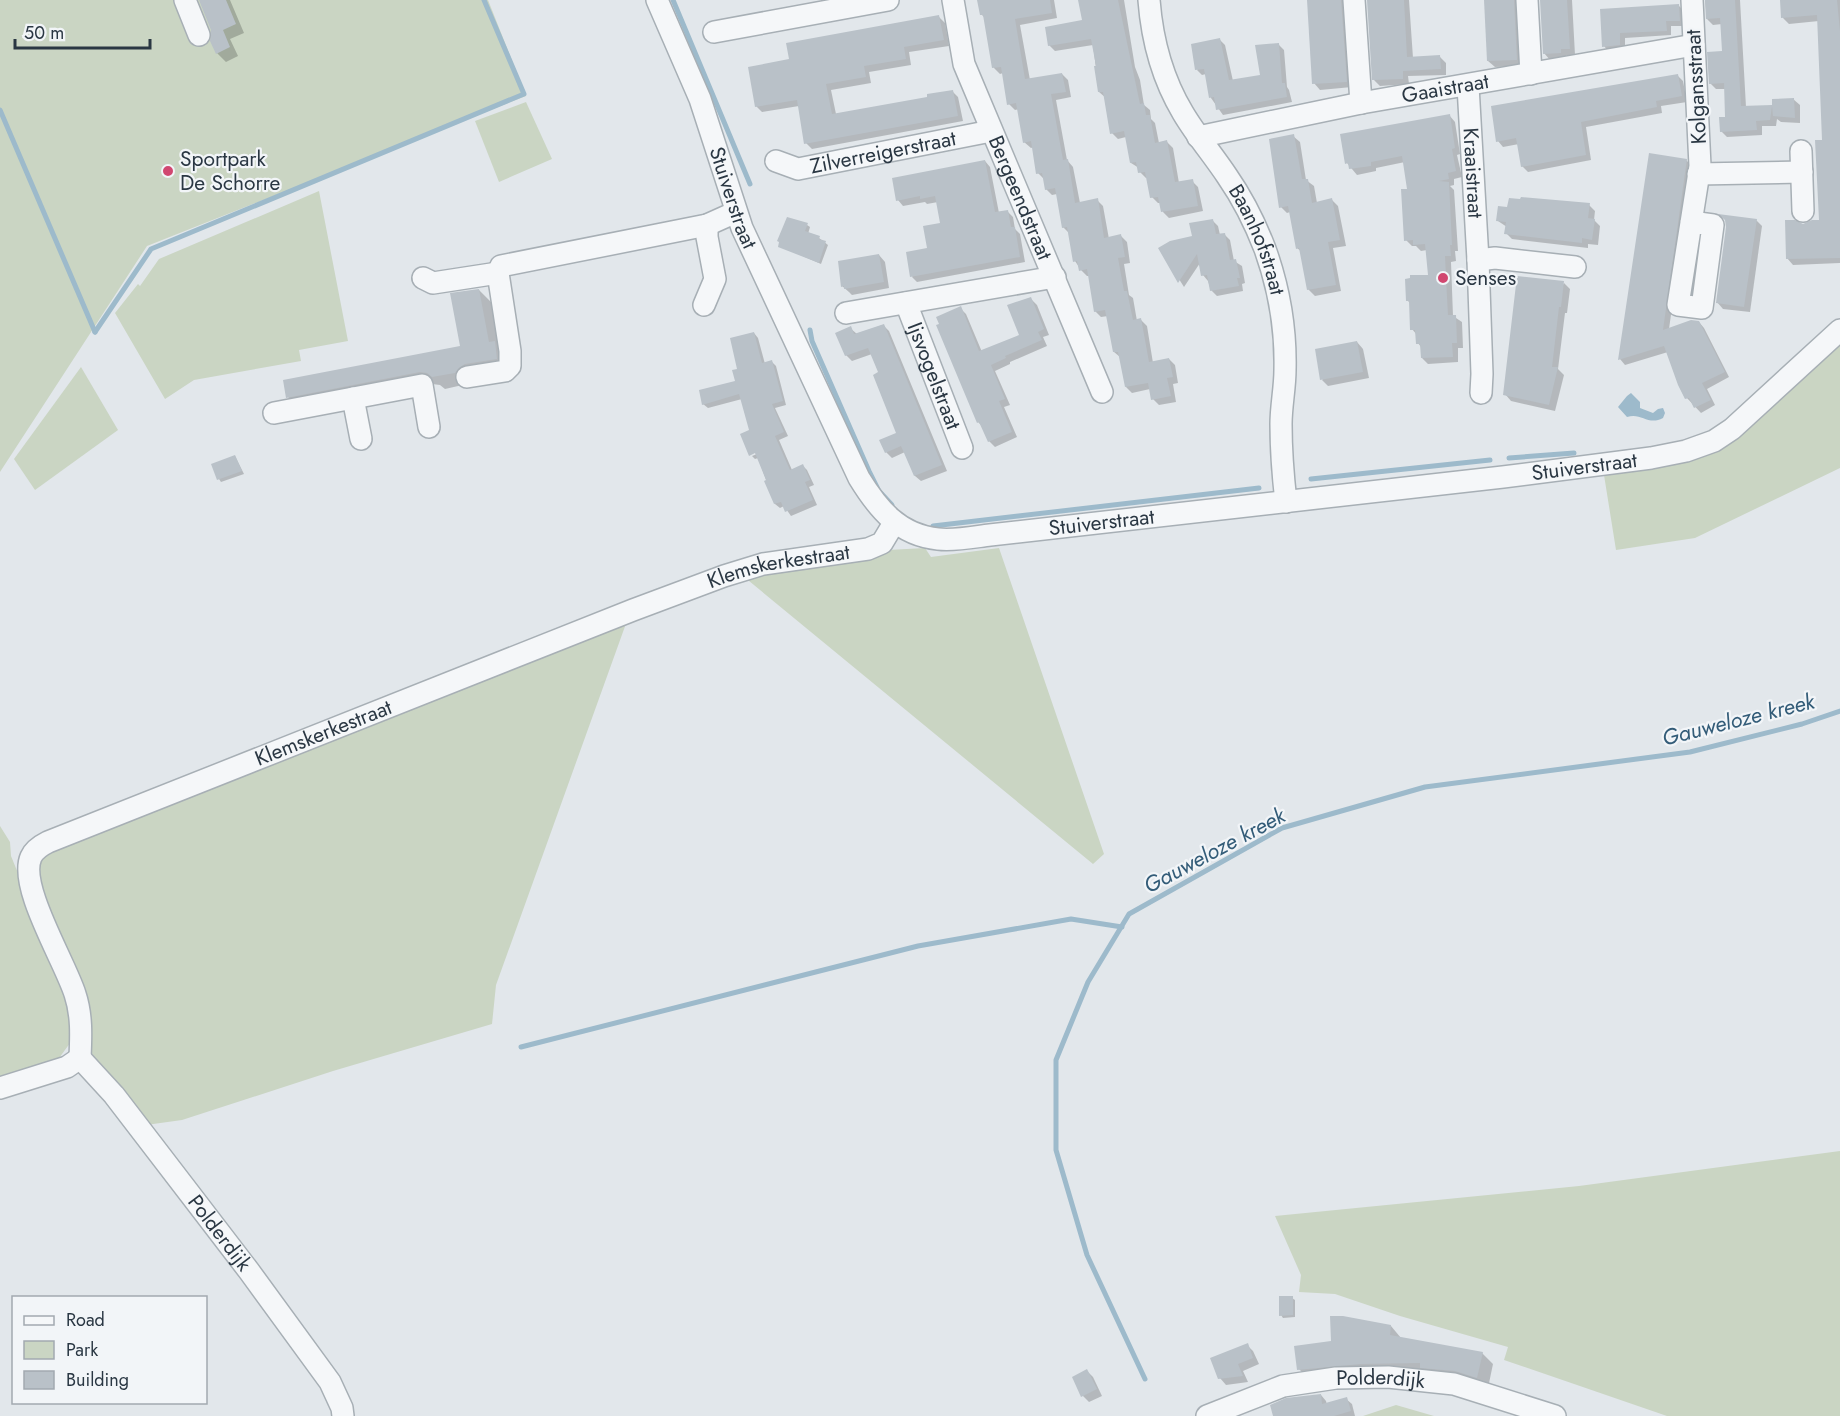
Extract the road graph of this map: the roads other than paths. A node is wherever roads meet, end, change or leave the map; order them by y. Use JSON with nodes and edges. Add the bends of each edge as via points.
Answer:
{"nodes":[{"id":1,"x":185,"y":0,"type":"edge"},
{"id":2,"x":657,"y":0,"type":"edge"},
{"id":3,"x":888,"y":0,"type":"edge"},
{"id":4,"x":953,"y":0,"type":"edge"},
{"id":5,"x":1149,"y":0,"type":"edge"},
{"id":6,"x":1354,"y":0,"type":"edge"},
{"id":7,"x":1527,"y":0,"type":"edge"},
{"id":8,"x":1692,"y":0,"type":"edge"},
{"id":9,"x":714,"y":32,"type":"dead end"},
{"id":10,"x":199,"y":35,"type":"dead end"},
{"id":11,"x":1694,"y":45,"type":"junction"},
{"id":12,"x":1531,"y":74,"type":"junction"},
{"id":13,"x":1468,"y":86,"type":"junction"},
{"id":14,"x":1360,"y":103,"type":"junction"},
{"id":15,"x":991,"y":131,"type":"junction"},
{"id":16,"x":1198,"y":137,"type":"junction"},
{"id":17,"x":776,"y":161,"type":"dead end"},
{"id":18,"x":1698,"y":174,"type":"junction"},
{"id":19,"x":1803,"y":210,"type":"dead end"},
{"id":20,"x":736,"y":212,"type":"junction"},
{"id":21,"x":1691,"y":222,"type":"dead end"},
{"id":22,"x":707,"y":225,"type":"junction"},
{"id":23,"x":1479,"y":260,"type":"junction"},
{"id":24,"x":1575,"y":267,"type":"dead end"},
{"id":25,"x":498,"y":273,"type":"junction"},
{"id":26,"x":1054,"y":277,"type":"junction"},
{"id":27,"x":423,"y":278,"type":"dead end"},
{"id":28,"x":906,"y":303,"type":"junction"},
{"id":29,"x":704,"y":305,"type":"dead end"},
{"id":30,"x":846,"y":313,"type":"dead end"},
{"id":31,"x":1840,"y":330,"type":"edge"},
{"id":32,"x":467,"y":377,"type":"dead end"},
{"id":33,"x":1102,"y":392,"type":"dead end"},
{"id":34,"x":1481,"y":393,"type":"dead end"},
{"id":35,"x":353,"y":398,"type":"junction"},
{"id":36,"x":274,"y":412,"type":"dead end"},
{"id":37,"x":429,"y":427,"type":"dead end"},
{"id":38,"x":361,"y":439,"type":"dead end"},
{"id":39,"x":962,"y":448,"type":"dead end"},
{"id":40,"x":1286,"y":502,"type":"junction"},
{"id":41,"x":894,"y":523,"type":"junction"},
{"id":42,"x":80,"y":1058,"type":"junction"},
{"id":43,"x":0,"y":1088,"type":"edge"},
{"id":44,"x":343,"y":1416,"type":"edge"},
{"id":45,"x":1207,"y":1416,"type":"edge"},
{"id":46,"x":1555,"y":1416,"type":"edge"}],
"edges":[{"from":1,"to":10,"type":"street"},
{"from":2,"to":20,"type":"street","name":"Stuiverstraat","via":[[700,99]]},
{"from":3,"to":9,"type":"street"},
{"from":4,"to":15,"type":"street","name":"Bergeendstraat","via":[[964,64]]},
{"from":5,"to":16,"type":"street","name":"Baanhofstraat","via":[[1161,64]]},
{"from":6,"to":14,"type":"street"},
{"from":7,"to":12,"type":"street"},
{"from":8,"to":11,"type":"street","name":"Kolgansstraat"},
{"from":11,"to":12,"type":"street","name":"Gaaistraat"},
{"from":11,"to":18,"type":"street","name":"Kolgansstraat"},
{"from":12,"to":13,"type":"street","name":"Gaaistraat"},
{"from":13,"to":14,"type":"street","name":"Gaaistraat"},
{"from":13,"to":23,"type":"street","name":"Kraaistraat"},
{"from":14,"to":16,"type":"street","name":"Gaaistraat"},
{"from":15,"to":17,"type":"street","name":"Zilverreigerstraat","via":[[798,169]]},
{"from":15,"to":26,"type":"street","name":"Bergeendstraat"},
{"from":16,"to":40,"type":"street","name":"Baanhofstraat","via":[[1244,202],[1275,281],[1284,340],[1281,448]]},
{"from":18,"to":19,"type":"street","name":"Kolgansstraat","via":[[1802,161]]},
{"from":18,"to":21,"type":"street","name":"Kolgansstraat"},
{"from":20,"to":22,"type":"street"},
{"from":20,"to":41,"type":"street","name":"Stuiverstraat","via":[[859,478],[872,500]]},
{"from":22,"to":25,"type":"street","via":[[501,266]]},
{"from":22,"to":29,"type":"street","via":[[715,279]]},
{"from":23,"to":24,"type":"street","via":[[1496,258]]},
{"from":23,"to":34,"type":"street","name":"Kraaistraat"},
{"from":25,"to":27,"type":"street","via":[[433,283]]},
{"from":25,"to":32,"type":"street","via":[[510,366]]},
{"from":26,"to":28,"type":"street","name":"Ijsvogelstraat"},
{"from":26,"to":33,"type":"street","name":"Bergeendstraat"},
{"from":28,"to":30,"type":"street","name":"Ijsvogelstraat"},
{"from":28,"to":39,"type":"street","name":"Ijsvogelstraat"},
{"from":31,"to":40,"type":"street","name":"Stuiverstraat","via":[[1732,429],[1714,441],[1686,451]]},
{"from":35,"to":36,"type":"street"},
{"from":35,"to":37,"type":"street","via":[[422,385]]},
{"from":35,"to":38,"type":"street"},
{"from":40,"to":41,"type":"street","name":"Stuiverstraat","via":[[940,540],[917,536]]},
{"from":41,"to":42,"type":"street","name":"Klemskerkestraat","via":[[882,543],[868,549],[763,564],[724,576],[40,846],[31,856],[28,880],[76,996]]},
{"from":42,"to":43,"type":"street","via":[[67,1067]]},
{"from":42,"to":44,"type":"street","name":"Polderdijk","via":[[114,1095],[330,1382]]},
{"from":45,"to":46,"type":"street","name":"Polderdijk","via":[[1283,1386],[1336,1378],[1388,1377],[1454,1384]]}]}
